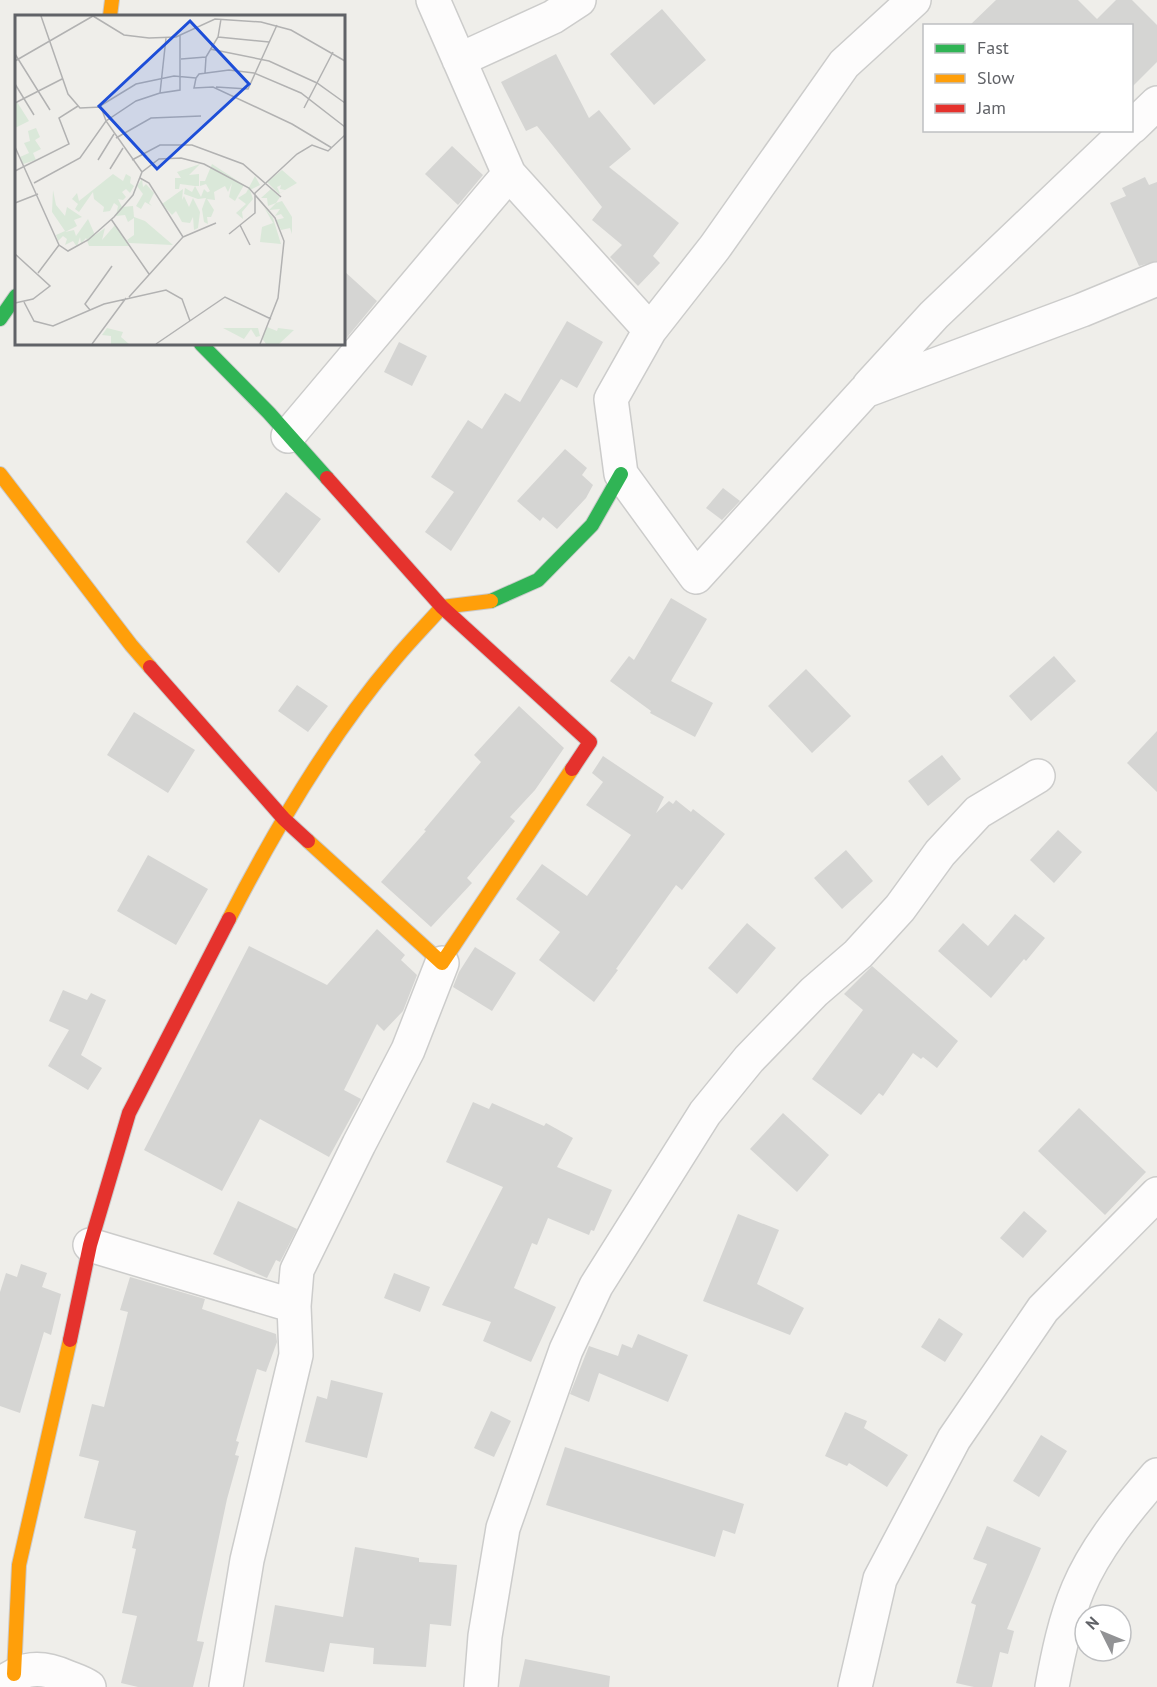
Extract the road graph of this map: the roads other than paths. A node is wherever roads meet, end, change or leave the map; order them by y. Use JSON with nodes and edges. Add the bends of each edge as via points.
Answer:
{"nodes":[{"id":1,"x":112,"y":0,"type":"edge"},
{"id":2,"x":433,"y":0,"type":"edge"},
{"id":3,"x":579,"y":0,"type":"edge"},
{"id":4,"x":914,"y":0,"type":"edge"},
{"id":5,"x":110,"y":15,"type":"edge"},
{"id":6,"x":459,"y":60,"type":"junction"},
{"id":7,"x":1157,"y":103,"type":"edge"},
{"id":8,"x":1133,"y":125,"type":"edge"},
{"id":9,"x":1126,"y":132,"type":"edge"},
{"id":10,"x":509,"y":174,"type":"junction"},
{"id":11,"x":1157,"y":279,"type":"edge"},
{"id":12,"x":15,"y":297,"type":"edge"},
{"id":13,"x":0,"y":319,"type":"edge"},
{"id":14,"x":650,"y":330,"type":"junction"},
{"id":15,"x":202,"y":345,"type":"edge"},
{"id":16,"x":865,"y":392,"type":"junction"},
{"id":17,"x":288,"y":436,"type":"junction"},
{"id":18,"x":0,"y":474,"type":"edge"},
{"id":19,"x":621,"y":474,"type":"junction"},
{"id":20,"x":442,"y":607,"type":"junction"},
{"id":21,"x":1038,"y":776,"type":"dead end"},
{"id":22,"x":284,"y":819,"type":"junction"},
{"id":23,"x":442,"y":963,"type":"junction"},
{"id":24,"x":1157,"y":1194,"type":"edge"},
{"id":25,"x":90,"y":1245,"type":"junction"},
{"id":26,"x":294,"y":1306,"type":"junction"},
{"id":27,"x":1157,"y":1475,"type":"edge"},
{"id":28,"x":7,"y":1680,"type":"edge"},
{"id":29,"x":89,"y":1687,"type":"edge"},
{"id":30,"x":226,"y":1687,"type":"edge"},
{"id":31,"x":481,"y":1687,"type":"edge"},
{"id":32,"x":855,"y":1687,"type":"edge"},
{"id":33,"x":1052,"y":1687,"type":"edge"}],
"edges":[{"from":1,"to":5,"type":"street"},
{"from":2,"to":6,"type":"street"},
{"from":3,"to":6,"type":"street","via":[[553,17]]},
{"from":4,"to":14,"type":"street","via":[[844,64],[715,247]]},
{"from":6,"to":10,"type":"street"},
{"from":7,"to":8,"type":"street"},
{"from":9,"to":16,"type":"street","via":[[934,315]]},
{"from":10,"to":14,"type":"street"},
{"from":10,"to":17,"type":"street"},
{"from":11,"to":16,"type":"street"},
{"from":12,"to":13,"type":"street"},
{"from":14,"to":19,"type":"street","via":[[611,399]]},
{"from":15,"to":17,"type":"street"},
{"from":16,"to":19,"type":"street","via":[[696,577]]},
{"from":17,"to":20,"type":"street"},
{"from":18,"to":22,"type":"street","via":[[131,645]]},
{"from":19,"to":20,"type":"street","via":[[592,525],[538,580],[492,600]]},
{"from":20,"to":22,"type":"street","via":[[395,659],[344,726]]},
{"from":20,"to":23,"type":"street","via":[[590,742]]},
{"from":21,"to":31,"type":"street","via":[[978,812],[939,853],[900,908],[858,954],[814,992],[749,1059],[705,1113],[596,1286],[566,1350],[503,1528],[485,1636]]},
{"from":22,"to":23,"type":"street"},
{"from":22,"to":25,"type":"street","via":[[129,1113]]},
{"from":23,"to":26,"type":"street","via":[[408,1050],[297,1270]]},
{"from":24,"to":32,"type":"street","via":[[1043,1309],[954,1439],[880,1579]]},
{"from":25,"to":26,"type":"street"},
{"from":25,"to":28,"type":"street","via":[[19,1565]]},
{"from":26,"to":30,"type":"street","via":[[296,1355],[247,1560]]},
{"from":27,"to":33,"type":"street","via":[[1102,1545],[1078,1588]]},
{"from":28,"to":29,"type":"street","via":[[32,1669],[52,1670]]}]}
